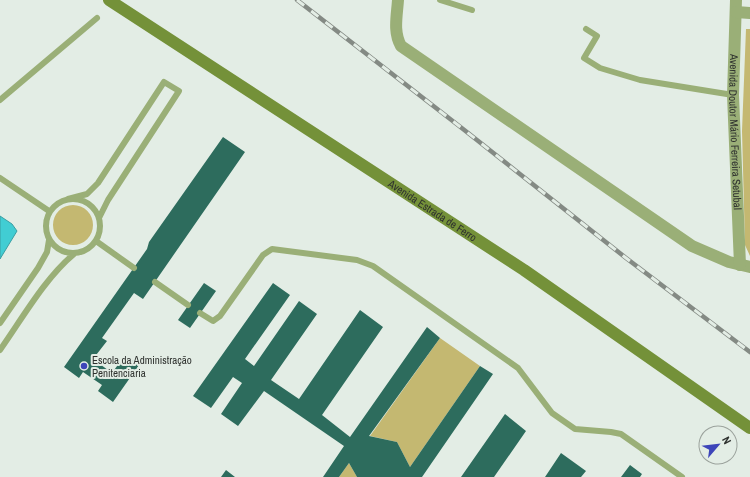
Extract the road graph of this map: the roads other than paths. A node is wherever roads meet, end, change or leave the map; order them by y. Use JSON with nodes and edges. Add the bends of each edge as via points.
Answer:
{"nodes":[{"id":1,"x":109,"y":0,"type":"edge"},
{"id":2,"x":398,"y":0,"type":"edge"},
{"id":3,"x":440,"y":0,"type":"edge"},
{"id":4,"x":736,"y":0,"type":"edge"},
{"id":5,"x":472,"y":10,"type":"dead end"},
{"id":6,"x":736,"y":12,"type":"junction"},
{"id":7,"x":750,"y":13,"type":"edge"},
{"id":8,"x":97,"y":18,"type":"dead end"},
{"id":9,"x":586,"y":29,"type":"dead end"},
{"id":10,"x":733,"y":95,"type":"junction"},
{"id":11,"x":0,"y":100,"type":"edge"},
{"id":12,"x":0,"y":178,"type":"edge"},
{"id":13,"x":68,"y":199,"type":"junction"},
{"id":14,"x":49,"y":211,"type":"junction"},
{"id":15,"x":99,"y":218,"type":"junction"},
{"id":16,"x":49,"y":240,"type":"junction"},
{"id":17,"x":96,"y":241,"type":"junction"},
{"id":18,"x":74,"y":254,"type":"junction"},
{"id":19,"x":745,"y":266,"type":"edge"},
{"id":20,"x":134,"y":268,"type":"dead end"},
{"id":21,"x":155,"y":282,"type":"dead end"},
{"id":22,"x":188,"y":305,"type":"dead end"},
{"id":23,"x":200,"y":313,"type":"dead end"},
{"id":24,"x":0,"y":323,"type":"edge"},
{"id":25,"x":0,"y":350,"type":"edge"},
{"id":26,"x":750,"y":428,"type":"edge"},
{"id":27,"x":682,"y":477,"type":"edge"}],
"edges":[{"from":1,"to":26,"type":"street","name":"Avenida Estrada de Ferro","via":[[524,270]]},
{"from":2,"to":19,"type":"street","via":[[396,28],[401,46],[692,246]]},
{"from":3,"to":5,"type":"lane"},
{"from":4,"to":6,"type":"street","name":"Avenida Doutor Mário Ferreira Setubal"},
{"from":6,"to":7,"type":"street"},
{"from":6,"to":10,"type":"street","name":"Avenida Doutor Mário Ferreira Setubal"},
{"from":8,"to":11,"type":"lane"},
{"from":9,"to":10,"type":"lane","via":[[597,36],[584,58],[600,68],[640,80]]},
{"from":10,"to":19,"type":"street","name":"Avenida Doutor Mário Ferreira Setubal"},
{"from":12,"to":14,"type":"lane"},
{"from":13,"to":14,"type":"lane","via":[[54,205]]},
{"from":13,"to":15,"type":"lane","via":[[84,201],[96,211]]},
{"from":13,"to":15,"type":"lane","via":[[87,194],[98,183],[164,82],[179,91]]},
{"from":14,"to":16,"type":"lane","via":[[45,226]]},
{"from":15,"to":17,"type":"lane","via":[[99,234]]},
{"from":16,"to":18,"type":"lane","via":[[60,250]]},
{"from":16,"to":24,"type":"lane","via":[[47,252],[38,268]]},
{"from":17,"to":18,"type":"lane","via":[[90,248]]},
{"from":17,"to":20,"type":"lane"},
{"from":18,"to":25,"type":"lane","via":[[51,277]]},
{"from":21,"to":22,"type":"lane"},
{"from":23,"to":27,"type":"lane","via":[[213,321],[220,316],[262,255],[272,249],[357,260],[373,266],[518,368],[552,413],[575,429],[621,434]]}]}
